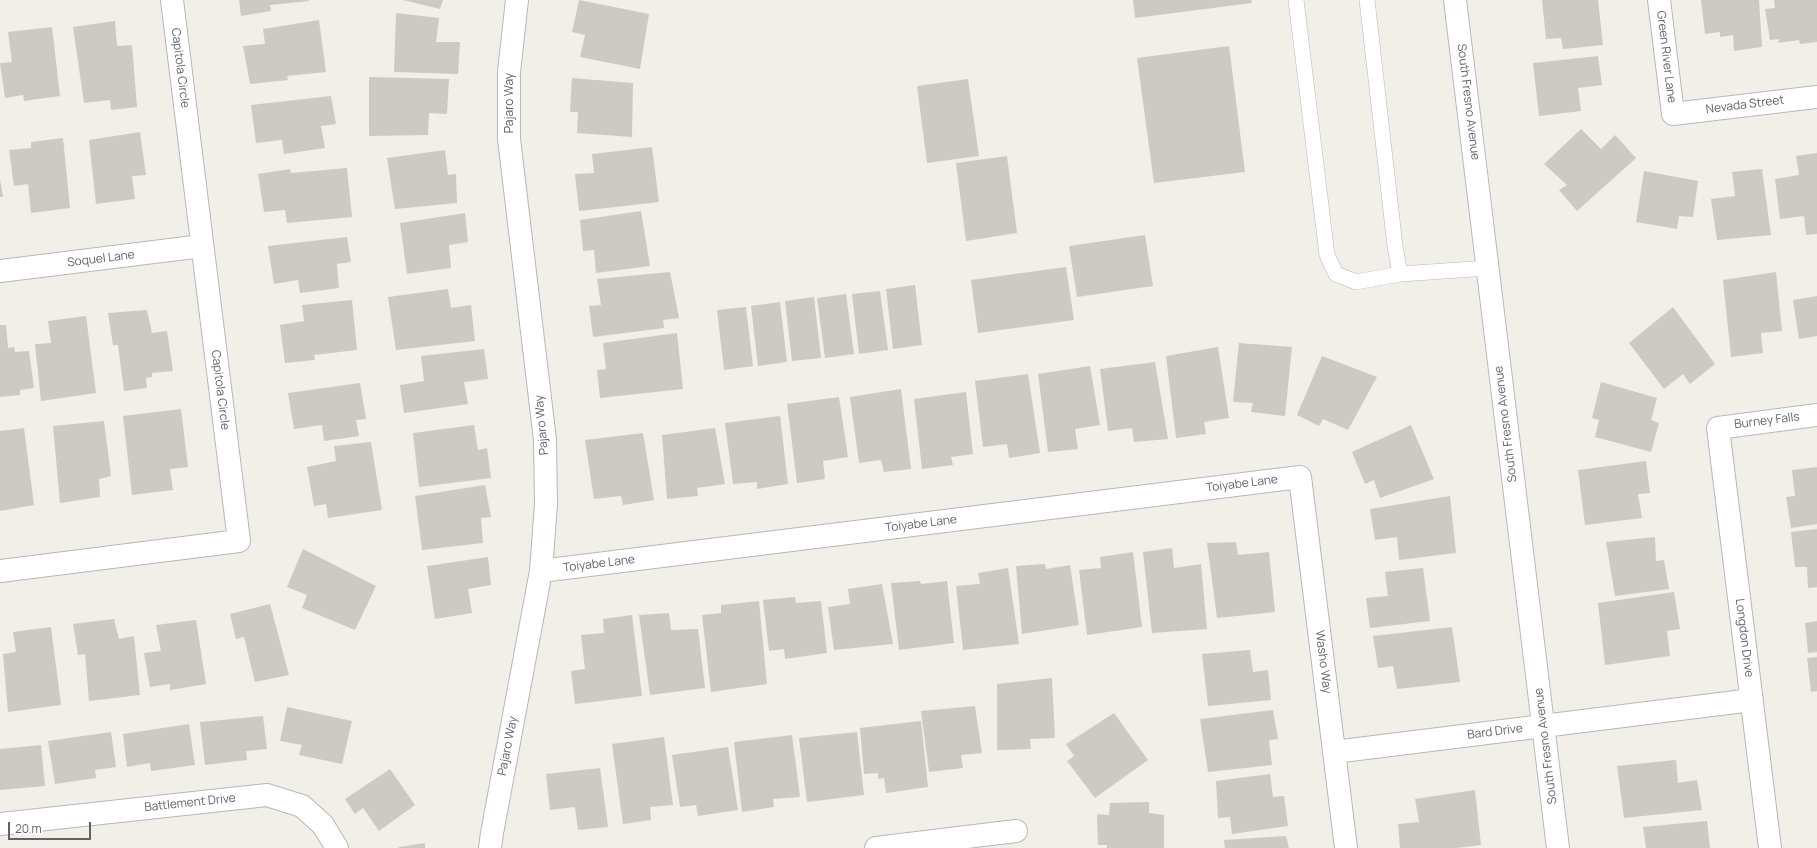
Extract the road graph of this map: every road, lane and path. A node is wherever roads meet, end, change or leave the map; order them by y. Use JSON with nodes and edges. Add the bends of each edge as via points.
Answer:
{"nodes":[{"id":1,"x":172,"y":0,"type":"edge"},
{"id":2,"x":517,"y":0,"type":"edge"},
{"id":3,"x":1296,"y":0,"type":"edge"},
{"id":4,"x":1367,"y":0,"type":"edge"},
{"id":5,"x":1455,"y":0,"type":"edge"},
{"id":6,"x":1659,"y":0,"type":"edge"},
{"id":7,"x":1817,"y":96,"type":"edge"},
{"id":8,"x":1673,"y":114,"type":"joint"},
{"id":9,"x":202,"y":246,"type":"junction"},
{"id":10,"x":1488,"y":268,"type":"junction"},
{"id":11,"x":0,"y":271,"type":"edge"},
{"id":12,"x":1400,"y":274,"type":"junction"},
{"id":13,"x":1817,"y":415,"type":"edge"},
{"id":14,"x":1718,"y":428,"type":"joint"},
{"id":15,"x":1300,"y":477,"type":"joint"},
{"id":16,"x":0,"y":571,"type":"edge"},
{"id":17,"x":542,"y":571,"type":"junction"},
{"id":18,"x":1752,"y":700,"type":"junction"},
{"id":19,"x":1544,"y":726,"type":"junction"},
{"id":20,"x":1334,"y":752,"type":"junction"},
{"id":21,"x":0,"y":824,"type":"edge"},
{"id":22,"x":1016,"y":831,"type":"dead end"},
{"id":23,"x":336,"y":848,"type":"edge"},
{"id":24,"x":490,"y":848,"type":"edge"},
{"id":25,"x":876,"y":848,"type":"edge"},
{"id":26,"x":1346,"y":848,"type":"edge"},
{"id":27,"x":1558,"y":848,"type":"edge"},
{"id":28,"x":1770,"y":848,"type":"edge"}],
"edges":[{"from":1,"to":9,"type":"street","name":"Capitola Circle"},
{"from":2,"to":17,"type":"street","name":"Pajaro Way","via":[[509,72],[509,139],[545,440],[546,504]]},
{"from":3,"to":12,"type":"lane","via":[[1327,255],[1336,274],[1356,282]]},
{"from":4,"to":12,"type":"lane"},
{"from":5,"to":10,"type":"street","name":"South Fresno Avenue"},
{"from":6,"to":8,"type":"street","name":"Green River Lane"},
{"from":7,"to":8,"type":"street","name":"Nevada Street"},
{"from":9,"to":11,"type":"street","name":"Soquel Lane"},
{"from":9,"to":16,"type":"street","name":"Capitola Circle","via":[[239,541]]},
{"from":10,"to":12,"type":"lane"},
{"from":10,"to":19,"type":"street","name":"South Fresno Avenue"},
{"from":13,"to":14,"type":"street","name":"Burney Falls"},
{"from":14,"to":18,"type":"street","name":"Longdon Drive"},
{"from":15,"to":17,"type":"street","name":"Toiyabe Lane"},
{"from":15,"to":20,"type":"street","name":"Washo Way"},
{"from":17,"to":24,"type":"street","name":"Pajaro Way"},
{"from":18,"to":19,"type":"street","name":"Bard Drive"},
{"from":18,"to":28,"type":"street","name":"Longdon Drive"},
{"from":19,"to":20,"type":"street","name":"Bard Drive"},
{"from":19,"to":27,"type":"street","name":"South Fresno Avenue"},
{"from":20,"to":26,"type":"street","name":"Washo Way"},
{"from":21,"to":23,"type":"street","name":"Battlement Drive","via":[[267,795],[302,806],[324,825]]},
{"from":22,"to":25,"type":"street"}]}
